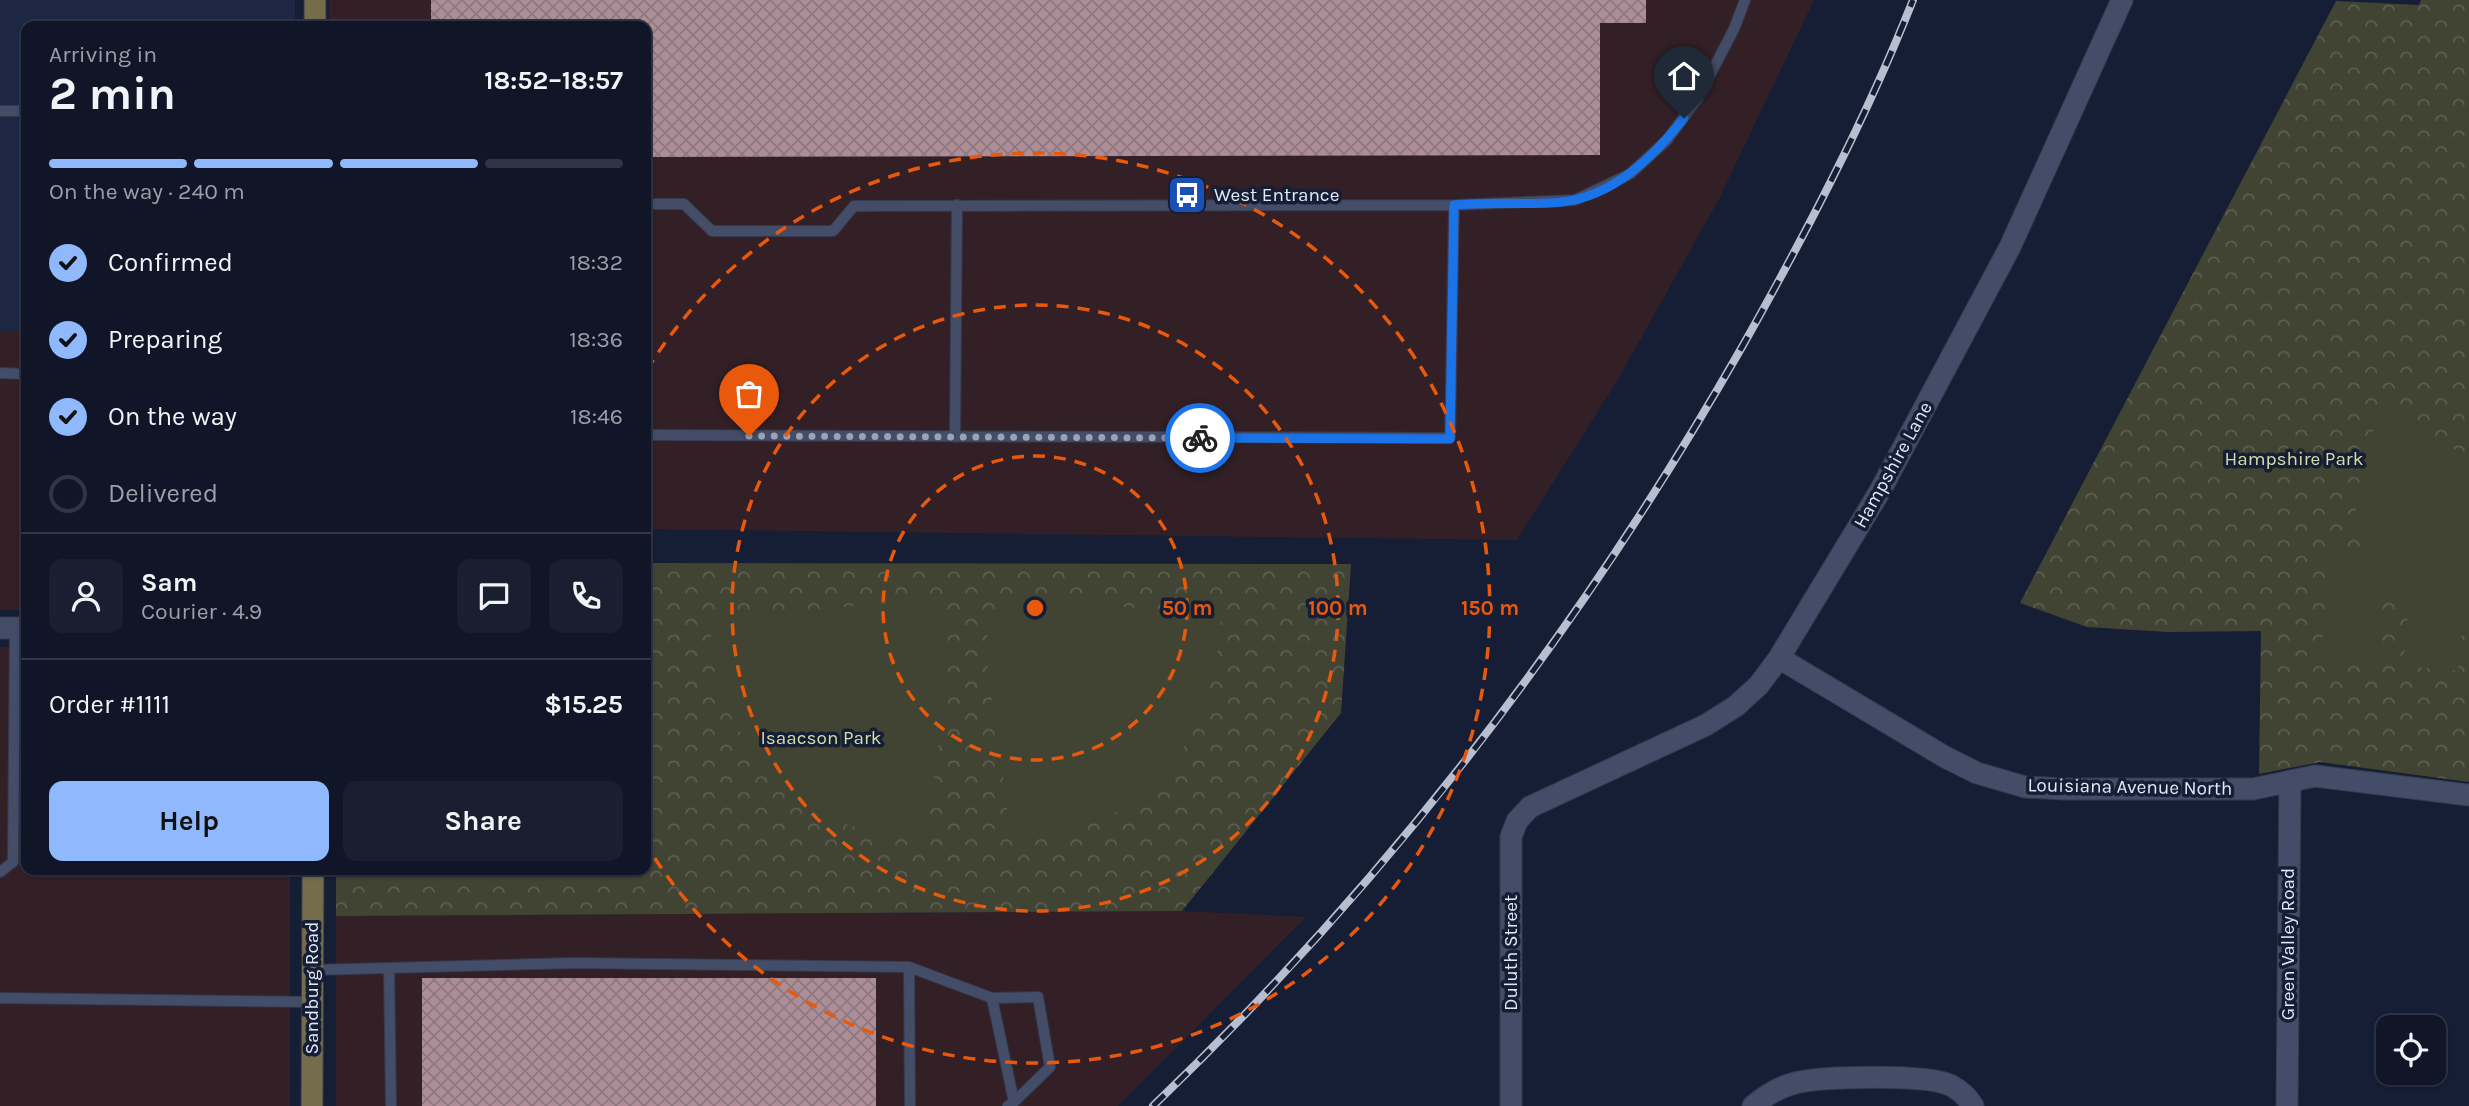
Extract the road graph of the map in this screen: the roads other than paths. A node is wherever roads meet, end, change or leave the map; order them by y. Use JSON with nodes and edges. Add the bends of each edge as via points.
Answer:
{"nodes":[{"id":1,"x":315,"y":0,"type":"edge"},
{"id":2,"x":1745,"y":0,"type":"edge"},
{"id":3,"x":2122,"y":0,"type":"edge"},
{"id":4,"x":315,"y":21,"type":"edge"},
{"id":5,"x":0,"y":111,"type":"edge"},
{"id":6,"x":21,"y":111,"type":"edge"},
{"id":7,"x":651,"y":204,"type":"edge"},
{"id":8,"x":957,"y":205,"type":"junction"},
{"id":9,"x":1454,"y":205,"type":"junction"},
{"id":10,"x":0,"y":373,"type":"edge"},
{"id":11,"x":21,"y":374,"type":"edge"},
{"id":12,"x":651,"y":435,"type":"edge"},
{"id":13,"x":955,"y":437,"type":"junction"},
{"id":14,"x":14,"y":628,"type":"edge"},
{"id":15,"x":1779,"y":658,"type":"junction"},
{"id":16,"x":2290,"y":781,"type":"junction"},
{"id":17,"x":2469,"y":795,"type":"edge"},
{"id":18,"x":1530,"y":807,"type":"joint"},
{"id":19,"x":0,"y":872,"type":"edge"},
{"id":20,"x":313,"y":875,"type":"edge"},
{"id":21,"x":909,"y":967,"type":"junction"},
{"id":22,"x":389,"y":968,"type":"junction"},
{"id":23,"x":312,"y":970,"type":"junction"},
{"id":24,"x":0,"y":998,"type":"edge"},
{"id":25,"x":992,"y":998,"type":"junction"},
{"id":26,"x":312,"y":1002,"type":"junction"},
{"id":27,"x":1011,"y":1104,"type":"edge"},
{"id":28,"x":312,"y":1106,"type":"edge"},
{"id":29,"x":391,"y":1106,"type":"edge"},
{"id":30,"x":910,"y":1106,"type":"edge"},
{"id":31,"x":1511,"y":1106,"type":"edge"},
{"id":32,"x":1752,"y":1106,"type":"edge"},
{"id":33,"x":1973,"y":1106,"type":"edge"},
{"id":34,"x":2287,"y":1106,"type":"edge"}],
"edges":[{"from":1,"to":4,"type":"street"},
{"from":2,"to":9,"type":"lane","via":[[1699,98],[1667,140],[1630,174],[1575,200]]},
{"from":3,"to":15,"type":"street","name":"Hampshire Lane","via":[[2010,247],[1880,491]]},
{"from":5,"to":6,"type":"lane"},
{"from":7,"to":8,"type":"lane","via":[[684,204],[712,230],[725,231],[833,231],[854,206]]},
{"from":8,"to":9,"type":"lane"},
{"from":8,"to":13,"type":"lane"},
{"from":9,"to":13,"type":"lane","via":[[1450,439]]},
{"from":10,"to":11,"type":"lane"},
{"from":12,"to":13,"type":"lane"},
{"from":14,"to":19,"type":"lane","via":[[13,862]]},
{"from":15,"to":16,"type":"street","name":"Louisiana Avenue North","via":[[1945,757],[1977,773],[2025,787],[2253,789]]},
{"from":15,"to":18,"type":"street","name":"Hampshire Lane","via":[[1759,685],[1706,725]]},
{"from":16,"to":17,"type":"street","name":"Louisiana Avenue North","via":[[2315,776]]},
{"from":16,"to":34,"type":"street","name":"Green Valley Road"},
{"from":18,"to":31,"type":"street","name":"Duluth Street","via":[[1511,837]]},
{"from":20,"to":23,"type":"street","name":"Sandburg Road"},
{"from":21,"to":22,"type":"lane","via":[[575,963]]},
{"from":21,"to":25,"type":"lane"},
{"from":21,"to":30,"type":"lane"},
{"from":22,"to":23,"type":"lane"},
{"from":22,"to":29,"type":"lane"},
{"from":23,"to":26,"type":"street","name":"Sandburg Road"},
{"from":24,"to":26,"type":"lane"},
{"from":25,"to":27,"type":"lane"},
{"from":25,"to":27,"type":"lane","via":[[1038,997],[1050,1067]]},
{"from":26,"to":28,"type":"street","name":"Sandburg Road"},
{"from":32,"to":33,"type":"street","via":[[1776,1090],[1820,1079],[1928,1079],[1949,1085],[1967,1096]]}]}
